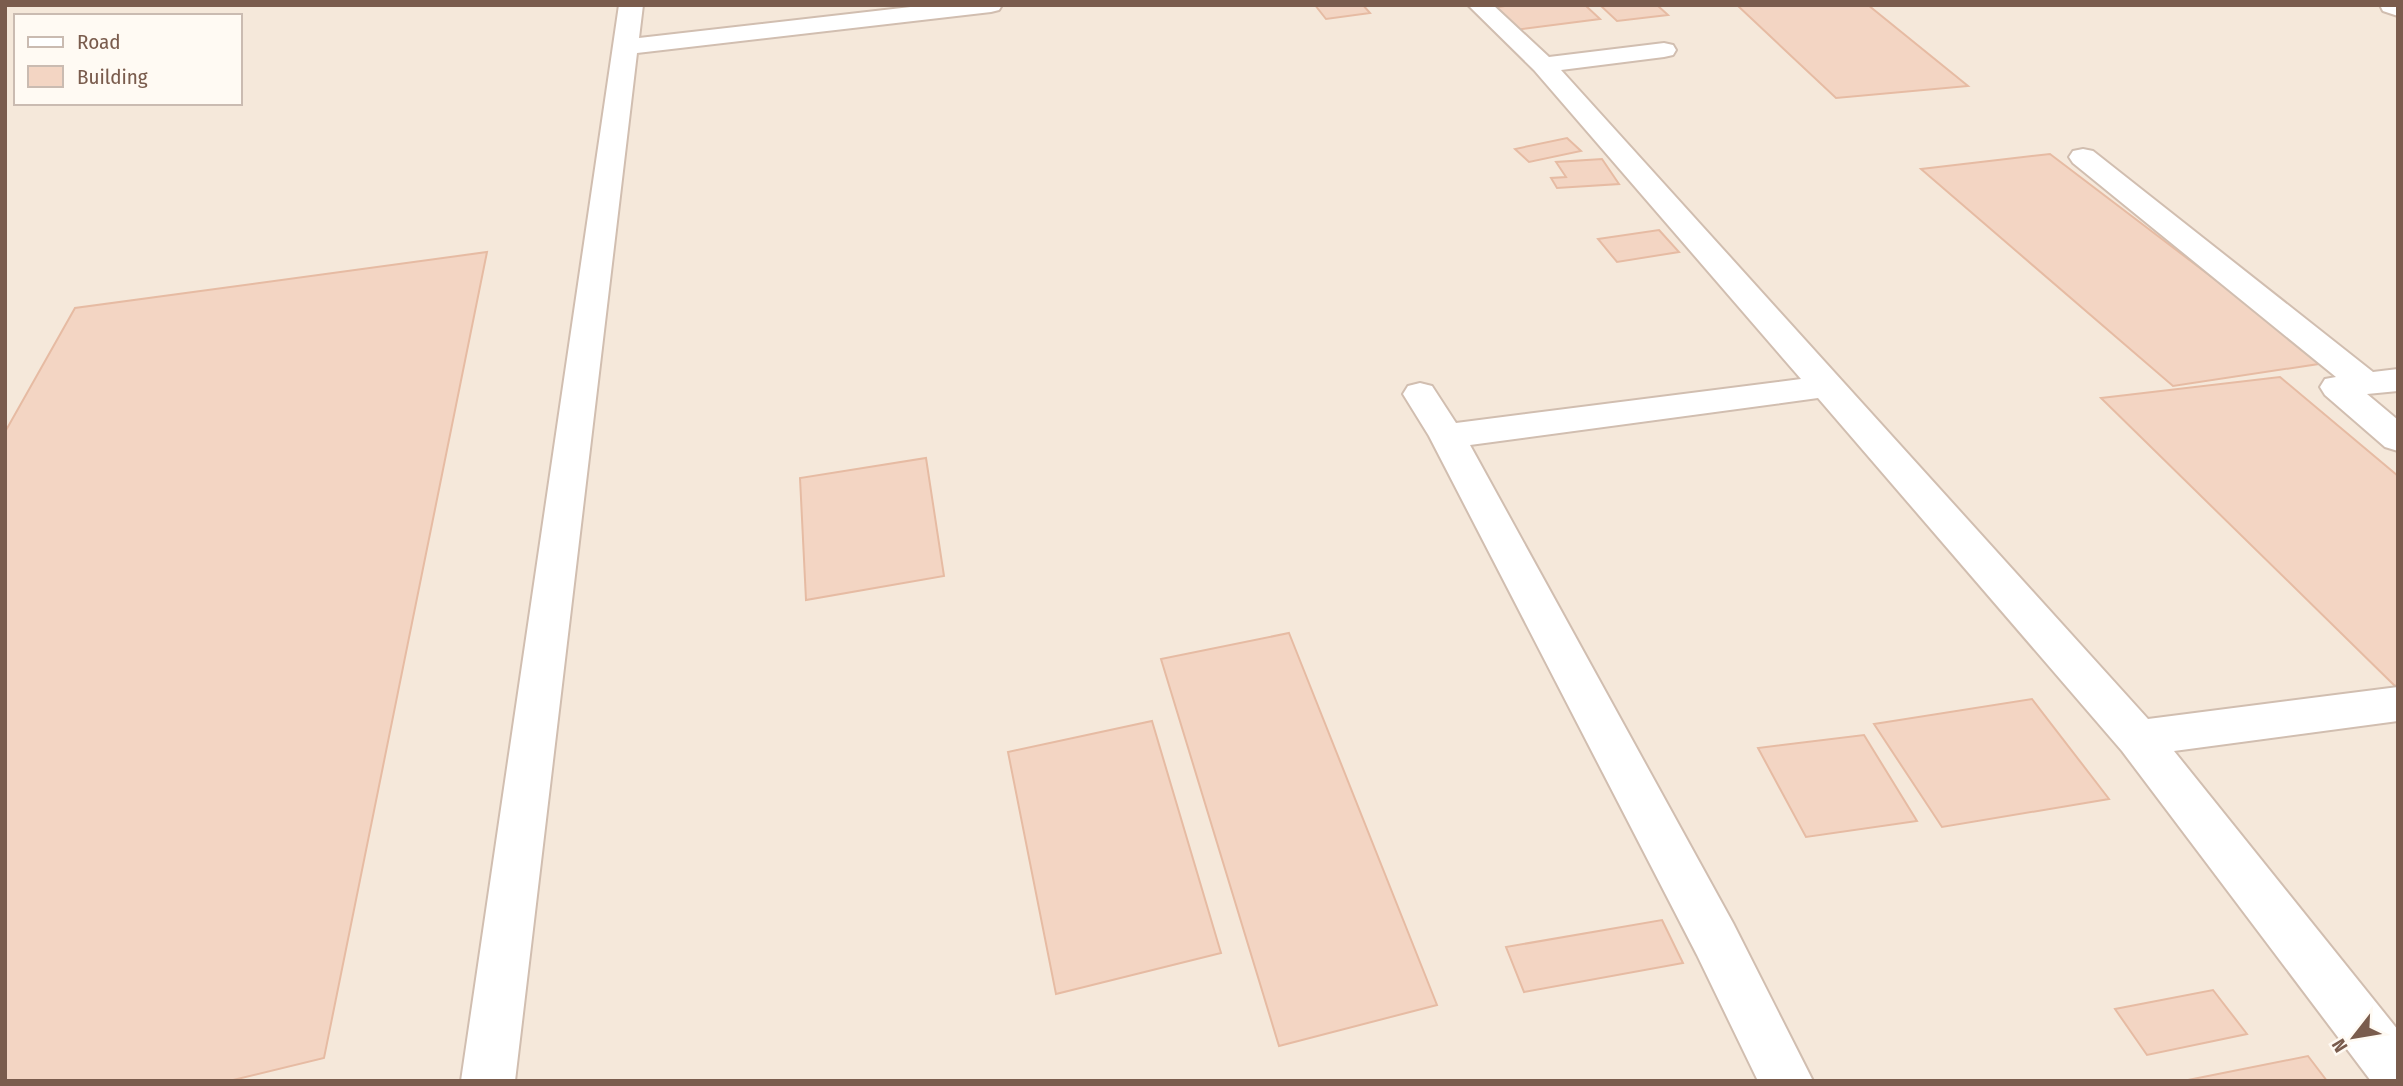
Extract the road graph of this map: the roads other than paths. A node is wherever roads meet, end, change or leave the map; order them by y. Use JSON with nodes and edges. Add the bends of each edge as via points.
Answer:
{"nodes":[{"id":1,"x":631,"y":5,"type":"edge"},
{"id":2,"x":991,"y":5,"type":"edge"},
{"id":3,"x":1479,"y":5,"type":"edge"},
{"id":4,"x":2391,"y":6,"type":"edge"},
{"id":5,"x":2398,"y":9,"type":"edge"},
{"id":6,"x":625,"y":47,"type":"junction"},
{"id":7,"x":1664,"y":50,"type":"dead end"},
{"id":8,"x":1543,"y":65,"type":"junction"},
{"id":9,"x":2083,"y":157,"type":"dead end"},
{"id":10,"x":2382,"y":382,"type":"edge"},
{"id":11,"x":1827,"y":386,"type":"junction"},
{"id":12,"x":1420,"y":394,"type":"dead end"},
{"id":13,"x":1447,"y":436,"type":"junction"},
{"id":14,"x":2398,"y":439,"type":"edge"},
{"id":15,"x":2398,"y":704,"type":"edge"},
{"id":16,"x":2138,"y":738,"type":"junction"},
{"id":17,"x":2398,"y":1073,"type":"edge"},
{"id":18,"x":488,"y":1081,"type":"edge"},
{"id":19,"x":1786,"y":1081,"type":"edge"}],
"edges":[{"from":1,"to":6,"type":"street"},
{"from":2,"to":6,"type":"street"},
{"from":3,"to":8,"type":"street"},
{"from":4,"to":5,"type":"street"},
{"from":6,"to":18,"type":"street"},
{"from":7,"to":8,"type":"street"},
{"from":8,"to":11,"type":"street"},
{"from":9,"to":10,"type":"street"},
{"from":10,"to":14,"type":"street","via":[[2337,387]]},
{"from":11,"to":13,"type":"street"},
{"from":11,"to":16,"type":"street"},
{"from":12,"to":13,"type":"street"},
{"from":13,"to":19,"type":"street"},
{"from":15,"to":16,"type":"street"},
{"from":16,"to":17,"type":"street"}]}
